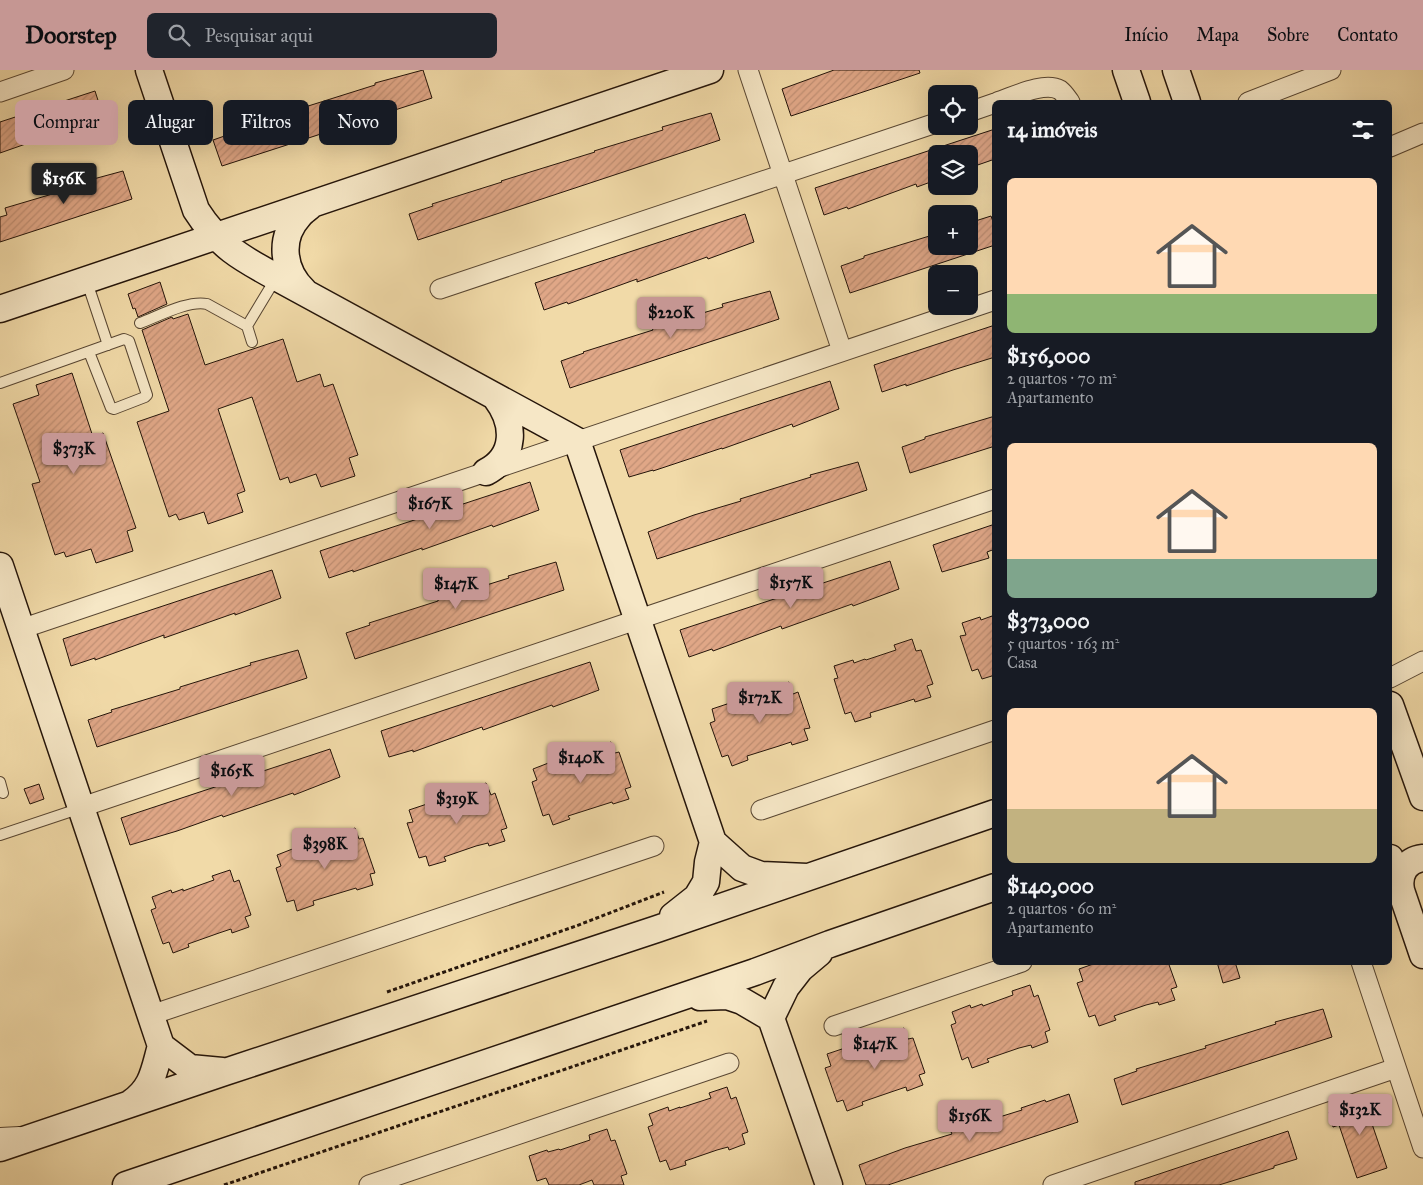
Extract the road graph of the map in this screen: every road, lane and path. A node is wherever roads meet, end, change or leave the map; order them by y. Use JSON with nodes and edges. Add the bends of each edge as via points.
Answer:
{"nodes":[{"id":1,"x":64,"y":70,"type":"edge"},
{"id":2,"x":149,"y":70,"type":"edge"},
{"id":3,"x":710,"y":70,"type":"edge"},
{"id":4,"x":748,"y":70,"type":"edge"},
{"id":5,"x":1126,"y":70,"type":"edge"},
{"id":6,"x":1176,"y":70,"type":"edge"},
{"id":7,"x":1331,"y":70,"type":"edge"},
{"id":8,"x":0,"y":92,"type":"edge"},
{"id":9,"x":1005,"y":100,"type":"edge"},
{"id":10,"x":1068,"y":100,"type":"edge"},
{"id":11,"x":1136,"y":100,"type":"edge"},
{"id":12,"x":1186,"y":100,"type":"edge"},
{"id":13,"x":1253,"y":100,"type":"edge"},
{"id":14,"x":992,"y":104,"type":"edge"},
{"id":15,"x":978,"y":109,"type":"edge"},
{"id":16,"x":928,"y":126,"type":"edge"},
{"id":17,"x":1423,"y":132,"type":"edge"},
{"id":18,"x":1392,"y":146,"type":"edge"},
{"id":19,"x":783,"y":173,"type":"junction"},
{"id":20,"x":312,"y":205,"type":"junction"},
{"id":21,"x":216,"y":237,"type":"junction"},
{"id":22,"x":276,"y":277,"type":"junction"},
{"id":23,"x":86,"y":281,"type":"junction"},
{"id":24,"x":440,"y":289,"type":"dead end"},
{"id":25,"x":308,"y":294,"type":"junction"},
{"id":26,"x":992,"y":301,"type":"edge"},
{"id":27,"x":0,"y":310,"type":"edge"},
{"id":28,"x":140,"y":323,"type":"dead end"},
{"id":29,"x":247,"y":326,"type":"junction"},
{"id":30,"x":252,"y":342,"type":"dead end"},
{"id":31,"x":108,"y":345,"type":"junction"},
{"id":32,"x":842,"y":351,"type":"junction"},
{"id":33,"x":89,"y":352,"type":"junction"},
{"id":34,"x":0,"y":383,"type":"edge"},
{"id":35,"x":496,"y":398,"type":"junction"},
{"id":36,"x":577,"y":441,"type":"junction"},
{"id":37,"x":486,"y":472,"type":"junction"},
{"id":38,"x":992,"y":500,"type":"edge"},
{"id":39,"x":0,"y":566,"type":"edge"},
{"id":40,"x":639,"y":620,"type":"junction"},
{"id":41,"x":21,"y":629,"type":"junction"},
{"id":42,"x":1423,"y":661,"type":"edge"},
{"id":43,"x":1392,"y":677,"type":"edge"},
{"id":44,"x":1392,"y":717,"type":"edge"},
{"id":45,"x":992,"y":731,"type":"edge"},
{"id":46,"x":1397,"y":748,"type":"edge"},
{"id":47,"x":0,"y":782,"type":"edge"},
{"id":48,"x":3,"y":792,"type":"dead end"},
{"id":49,"x":1423,"y":795,"type":"edge"},
{"id":50,"x":82,"y":808,"type":"junction"},
{"id":51,"x":761,"y":810,"type":"dead end"},
{"id":52,"x":992,"y":814,"type":"edge"},
{"id":53,"x":0,"y":835,"type":"edge"},
{"id":54,"x":713,"y":842,"type":"junction"},
{"id":55,"x":654,"y":846,"type":"dead end"},
{"id":56,"x":1423,"y":858,"type":"edge"},
{"id":57,"x":1392,"y":864,"type":"edge"},
{"id":58,"x":807,"y":877,"type":"junction"},
{"id":59,"x":992,"y":888,"type":"edge"},
{"id":60,"x":669,"y":890,"type":"dead end"},
{"id":61,"x":1401,"y":890,"type":"junction"},
{"id":62,"x":657,"y":928,"type":"junction"},
{"id":63,"x":830,"y":944,"type":"junction"},
{"id":64,"x":1423,"y":955,"type":"edge"},
{"id":65,"x":1013,"y":965,"type":"edge"},
{"id":66,"x":1362,"y":965,"type":"edge"},
{"id":67,"x":387,"y":992,"type":"dead end"},
{"id":68,"x":681,"y":997,"type":"junction"},
{"id":69,"x":151,"y":1015,"type":"junction"},
{"id":70,"x":771,"y":1018,"type":"junction"},
{"id":71,"x":713,"y":1019,"type":"dead end"},
{"id":72,"x":834,"y":1026,"type":"dead end"},
{"id":73,"x":161,"y":1046,"type":"junction"},
{"id":74,"x":729,"y":1063,"type":"dead end"},
{"id":75,"x":1396,"y":1068,"type":"junction"},
{"id":76,"x":225,"y":1072,"type":"junction"},
{"id":77,"x":129,"y":1104,"type":"junction"},
{"id":78,"x":55,"y":1130,"type":"junction"},
{"id":79,"x":0,"y":1133,"type":"edge"},
{"id":80,"x":0,"y":1148,"type":"edge"},
{"id":81,"x":1423,"y":1148,"type":"edge"},
{"id":82,"x":190,"y":1163,"type":"junction"},
{"id":83,"x":126,"y":1185,"type":"edge"},
{"id":84,"x":154,"y":1185,"type":"edge"},
{"id":85,"x":224,"y":1185,"type":"edge"},
{"id":86,"x":369,"y":1185,"type":"edge"},
{"id":87,"x":829,"y":1185,"type":"edge"},
{"id":88,"x":1053,"y":1185,"type":"edge"}],
"edges":[{"from":1,"to":8,"type":"street"},
{"from":2,"to":21,"type":"street","via":[[196,210]]},
{"from":3,"to":20,"type":"street"},
{"from":4,"to":19,"type":"street"},
{"from":5,"to":11,"type":"street"},
{"from":6,"to":12,"type":"street"},
{"from":7,"to":13,"type":"street"},
{"from":9,"to":10,"type":"street","via":[[1049,87],[1060,90]]},
{"from":14,"to":15,"type":"street"},
{"from":16,"to":19,"type":"street"},
{"from":17,"to":18,"type":"street"},
{"from":19,"to":24,"type":"street"},
{"from":19,"to":32,"type":"street"},
{"from":20,"to":21,"type":"street"},
{"from":20,"to":25,"type":"street","via":[[294,223],[285,248],[287,266],[295,282]]},
{"from":21,"to":22,"type":"street","via":[[229,250]]},
{"from":21,"to":23,"type":"street"},
{"from":22,"to":25,"type":"street"},
{"from":22,"to":29,"type":"lane"},
{"from":23,"to":27,"type":"street"},
{"from":23,"to":31,"type":"lane"},
{"from":25,"to":35,"type":"street"},
{"from":26,"to":32,"type":"street"},
{"from":28,"to":29,"type":"lane","via":[[200,302]]},
{"from":29,"to":30,"type":"lane"},
{"from":31,"to":33,"type":"lane"},
{"from":31,"to":33,"type":"lane","via":[[124,339],[129,341],[147,392],[145,397],[111,408]]},
{"from":32,"to":36,"type":"street"},
{"from":33,"to":34,"type":"lane"},
{"from":35,"to":36,"type":"street"},
{"from":35,"to":37,"type":"street","via":[[508,419],[510,441],[503,459]]},
{"from":36,"to":37,"type":"street"},
{"from":36,"to":40,"type":"street"},
{"from":37,"to":41,"type":"street"},
{"from":38,"to":40,"type":"street"},
{"from":39,"to":41,"type":"street"},
{"from":40,"to":50,"type":"street"},
{"from":40,"to":54,"type":"street"},
{"from":41,"to":50,"type":"street"},
{"from":42,"to":43,"type":"street"},
{"from":44,"to":46,"type":"street"},
{"from":45,"to":51,"type":"street"},
{"from":46,"to":49,"type":"street"},
{"from":47,"to":48,"type":"lane"},
{"from":50,"to":53,"type":"lane"},
{"from":50,"to":69,"type":"street"},
{"from":52,"to":58,"type":"street"},
{"from":54,"to":58,"type":"street","via":[[742,868],[761,875]]},
{"from":54,"to":62,"type":"street","via":[[706,882],[697,897]]},
{"from":55,"to":69,"type":"street"},
{"from":56,"to":61,"type":"street","via":[[1413,860],[1401,873]]},
{"from":57,"to":61,"type":"street"},
{"from":58,"to":62,"type":"street"},
{"from":59,"to":63,"type":"street"},
{"from":60,"to":67,"type":"path"},
{"from":61,"to":64,"type":"street"},
{"from":62,"to":76,"type":"street"},
{"from":63,"to":68,"type":"street"},
{"from":63,"to":70,"type":"street","via":[[800,969],[786,987]]},
{"from":65,"to":72,"type":"street"},
{"from":66,"to":75,"type":"street"},
{"from":68,"to":70,"type":"street","via":[[727,996]]},
{"from":68,"to":82,"type":"street"},
{"from":69,"to":73,"type":"street"},
{"from":70,"to":87,"type":"street"},
{"from":71,"to":85,"type":"path"},
{"from":73,"to":76,"type":"street","via":[[190,1068]]},
{"from":73,"to":77,"type":"street","via":[[152,1078],[142,1095]]},
{"from":74,"to":86,"type":"street"},
{"from":75,"to":81,"type":"street"},
{"from":75,"to":88,"type":"street"},
{"from":76,"to":77,"type":"street"},
{"from":77,"to":78,"type":"street"},
{"from":78,"to":79,"type":"lane"},
{"from":78,"to":80,"type":"street"},
{"from":82,"to":83,"type":"street"},
{"from":82,"to":84,"type":"lane"}]}
